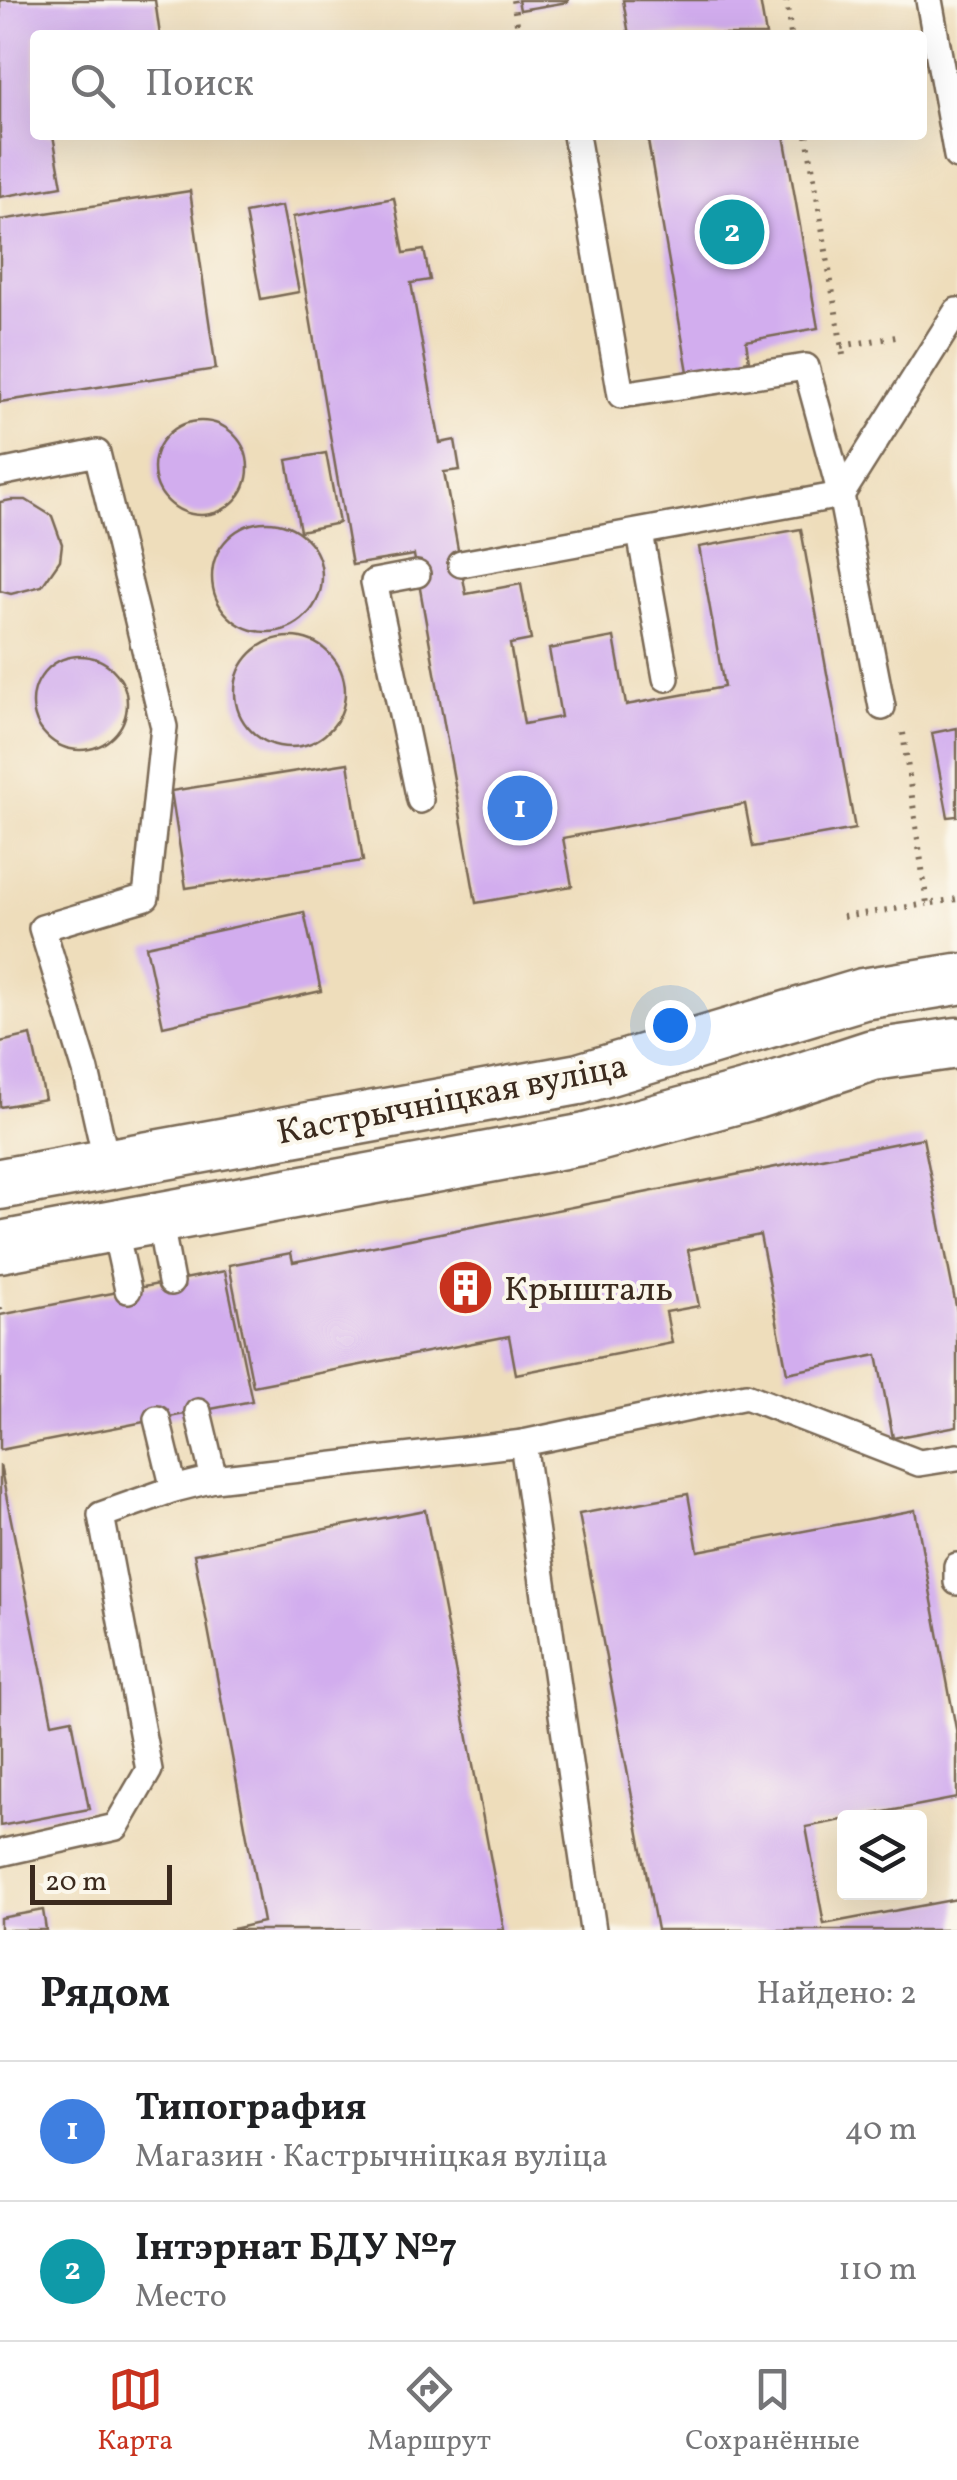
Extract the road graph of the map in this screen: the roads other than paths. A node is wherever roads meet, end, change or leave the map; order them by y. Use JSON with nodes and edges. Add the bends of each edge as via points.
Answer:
{"nodes":[{"id":1,"x":929,"y":0,"type":"edge"},
{"id":2,"x":577,"y":140,"type":"edge"},
{"id":3,"x":957,"y":156,"type":"edge"},
{"id":4,"x":957,"y":311,"type":"edge"},
{"id":5,"x":0,"y":473,"type":"edge"},
{"id":6,"x":841,"y":496,"type":"junction"},
{"id":7,"x":640,"y":533,"type":"junction"},
{"id":8,"x":461,"y":564,"type":"dead end"},
{"id":9,"x":417,"y":574,"type":"dead end"},
{"id":10,"x":666,"y":678,"type":"dead end"},
{"id":11,"x":882,"y":707,"type":"dead end"},
{"id":12,"x":420,"y":800,"type":"dead end"},
{"id":13,"x":957,"y":979,"type":"edge"},
{"id":14,"x":957,"y":1043,"type":"edge"},
{"id":15,"x":0,"y":1184,"type":"edge"},
{"id":16,"x":123,"y":1199,"type":"junction"},
{"id":17,"x":0,"y":1248,"type":"edge"},
{"id":18,"x":171,"y":1282,"type":"dead end"},
{"id":19,"x":128,"y":1290,"type":"dead end"},
{"id":20,"x":198,"y":1412,"type":"dead end"},
{"id":21,"x":157,"y":1419,"type":"dead end"},
{"id":22,"x":524,"y":1443,"type":"junction"},
{"id":23,"x":957,"y":1457,"type":"edge"},
{"id":24,"x":214,"y":1479,"type":"junction"},
{"id":25,"x":174,"y":1489,"type":"junction"},
{"id":26,"x":957,"y":1566,"type":"edge"},
{"id":27,"x":957,"y":1582,"type":"edge"},
{"id":28,"x":0,"y":1852,"type":"edge"},
{"id":29,"x":593,"y":1930,"type":"edge"}],
"edges":[{"from":1,"to":3,"type":"lane"},
{"from":2,"to":6,"type":"lane","via":[[621,395],[806,367]]},
{"from":4,"to":6,"type":"lane"},
{"from":5,"to":16,"type":"lane","via":[[97,453],[164,727],[146,898],[42,928]]},
{"from":6,"to":7,"type":"lane"},
{"from":6,"to":11,"type":"lane"},
{"from":7,"to":8,"type":"lane"},
{"from":7,"to":10,"type":"lane"},
{"from":9,"to":12,"type":"lane","via":[[374,582]]},
{"from":13,"to":16,"type":"street","name":"Кастрычніцкая вуліца","via":[[862,994],[579,1079]]},
{"from":14,"to":16,"type":"street","name":"Кастрычніцкая вуліца","via":[[873,1056],[586,1139]]},
{"from":15,"to":16,"type":"street","name":"Кастрычніцкая вуліца"},
{"from":16,"to":17,"type":"street","name":"Кастрычніцкая вуліца"},
{"from":16,"to":18,"type":"lane"},
{"from":16,"to":19,"type":"lane"},
{"from":20,"to":24,"type":"lane"},
{"from":21,"to":25,"type":"lane"},
{"from":22,"to":23,"type":"lane","via":[[746,1396],[920,1463]]},
{"from":22,"to":24,"type":"lane"},
{"from":22,"to":29,"type":"lane"},
{"from":24,"to":25,"type":"lane"},
{"from":25,"to":28,"type":"lane","via":[[101,1514],[149,1770],[116,1826]]},
{"from":26,"to":27,"type":"lane"}]}
